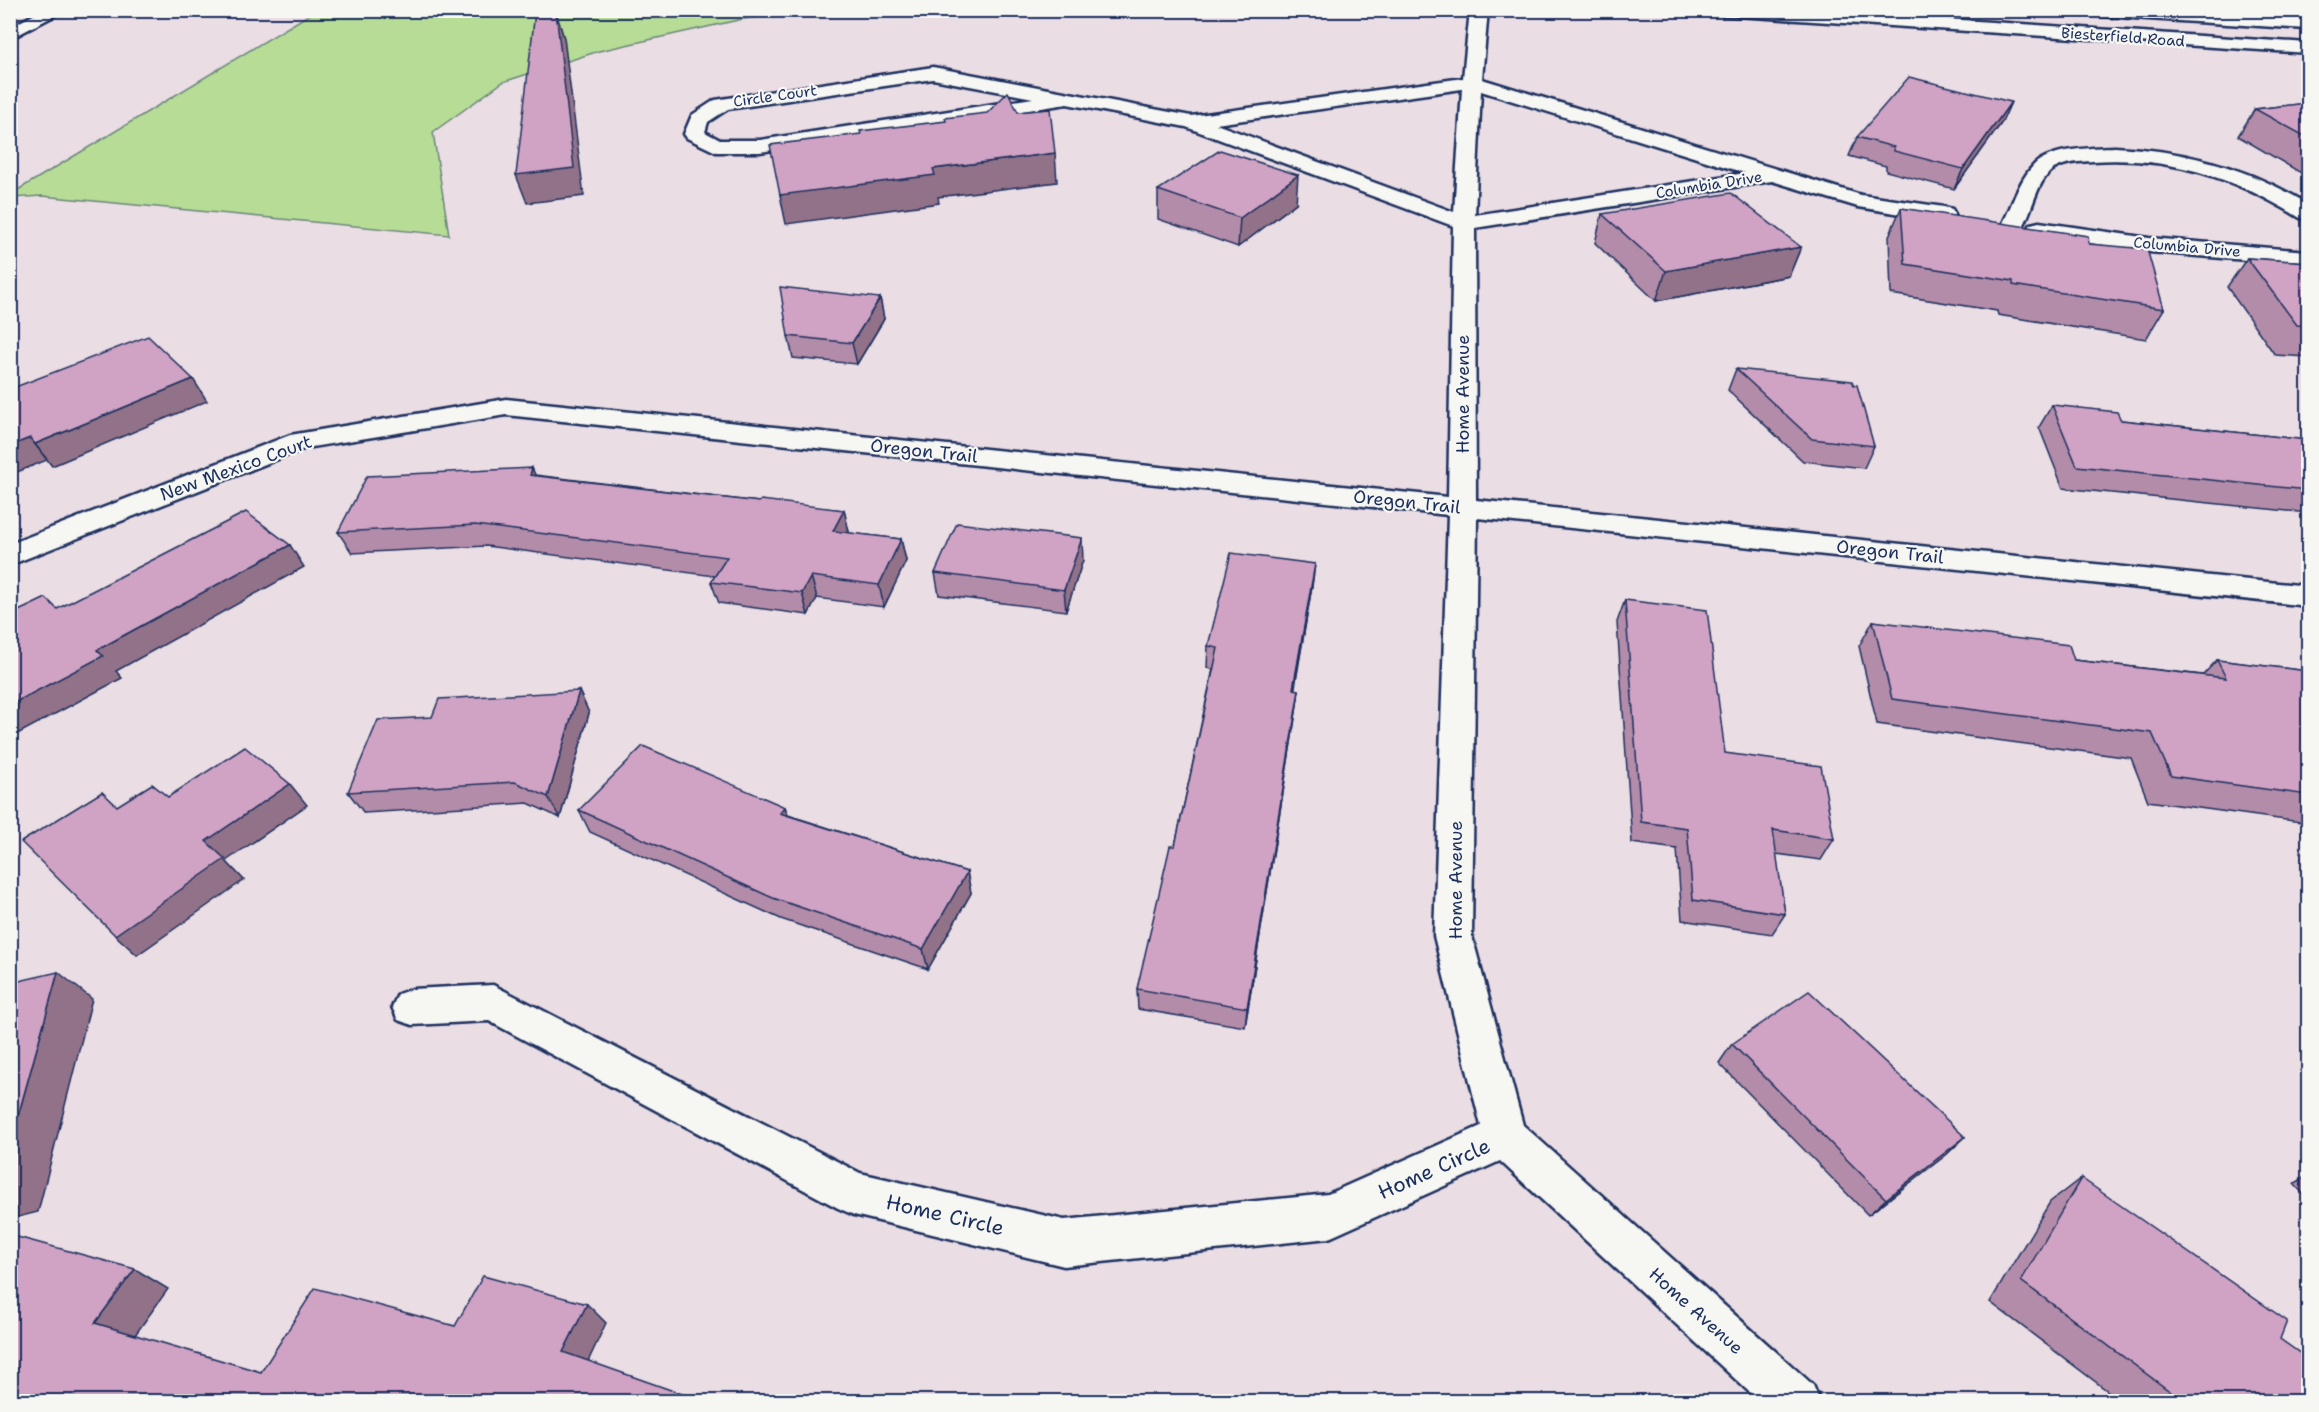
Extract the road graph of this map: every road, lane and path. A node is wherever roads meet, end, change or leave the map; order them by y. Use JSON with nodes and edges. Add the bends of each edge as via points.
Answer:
{"nodes":[{"id":1,"x":57,"y":10,"type":"edge"},
{"id":2,"x":1479,"y":10,"type":"edge"},
{"id":3,"x":1722,"y":10,"type":"edge"},
{"id":4,"x":2084,"y":10,"type":"edge"},
{"id":5,"x":2308,"y":24,"type":"edge"},
{"id":6,"x":10,"y":34,"type":"edge"},
{"id":7,"x":2308,"y":48,"type":"edge"},
{"id":8,"x":1472,"y":82,"type":"junction"},
{"id":9,"x":1069,"y":98,"type":"junction"},
{"id":10,"x":1191,"y":122,"type":"junction"},
{"id":11,"x":1773,"y":175,"type":"junction"},
{"id":12,"x":2308,"y":213,"type":"edge"},
{"id":13,"x":1968,"y":218,"type":"edge"},
{"id":14,"x":1990,"y":222,"type":"edge"},
{"id":15,"x":1464,"y":224,"type":"junction"},
{"id":16,"x":2013,"y":225,"type":"junction"},
{"id":17,"x":2308,"y":258,"type":"edge"},
{"id":18,"x":506,"y":407,"type":"joint"},
{"id":19,"x":1462,"y":507,"type":"junction"},
{"id":20,"x":10,"y":555,"type":"edge"},
{"id":21,"x":2308,"y":596,"type":"edge"},
{"id":22,"x":412,"y":1007,"type":"dead end"},
{"id":23,"x":1505,"y":1137,"type":"junction"},
{"id":24,"x":1796,"y":1401,"type":"edge"}],
"edges":[{"from":1,"to":6,"type":"street"},
{"from":2,"to":8,"type":"street","name":"Home Avenue"},
{"from":3,"to":7,"type":"street","name":"Biesterfield Road"},
{"from":4,"to":5,"type":"street","name":"Biesterfield Road"},
{"from":8,"to":10,"type":"street"},
{"from":8,"to":11,"type":"street"},
{"from":8,"to":15,"type":"street","name":"Home Avenue"},
{"from":9,"to":9,"type":"street","name":"Circle Court","via":[[933,73],[722,104],[699,119],[694,134],[716,146],[760,146]]},
{"from":9,"to":10,"type":"street","name":"Circle Court"},
{"from":10,"to":15,"type":"street"},
{"from":11,"to":13,"type":"street","name":"Columbia Drive","via":[[1858,201]]},
{"from":11,"to":15,"type":"street","name":"Columbia Drive"},
{"from":12,"to":16,"type":"street","via":[[2262,187],[2209,167],[2152,156],[2097,153],[2074,156],[2041,168]]},
{"from":14,"to":16,"type":"street","name":"Columbia Drive"},
{"from":15,"to":19,"type":"street","name":"Home Avenue"},
{"from":16,"to":17,"type":"street","name":"Columbia Drive","via":[[2149,245]]},
{"from":18,"to":19,"type":"street","name":"Oregon Trail"},
{"from":18,"to":20,"type":"street","name":"New Mexico Court","via":[[300,441]]},
{"from":19,"to":21,"type":"street","name":"Oregon Trail"},
{"from":19,"to":23,"type":"street","name":"Home Avenue","via":[[1453,936]]},
{"from":22,"to":23,"type":"street","name":"Home Circle","via":[[493,1003],[854,1193],[1064,1243],[1329,1216]]},
{"from":23,"to":24,"type":"street","name":"Home Avenue"}]}
